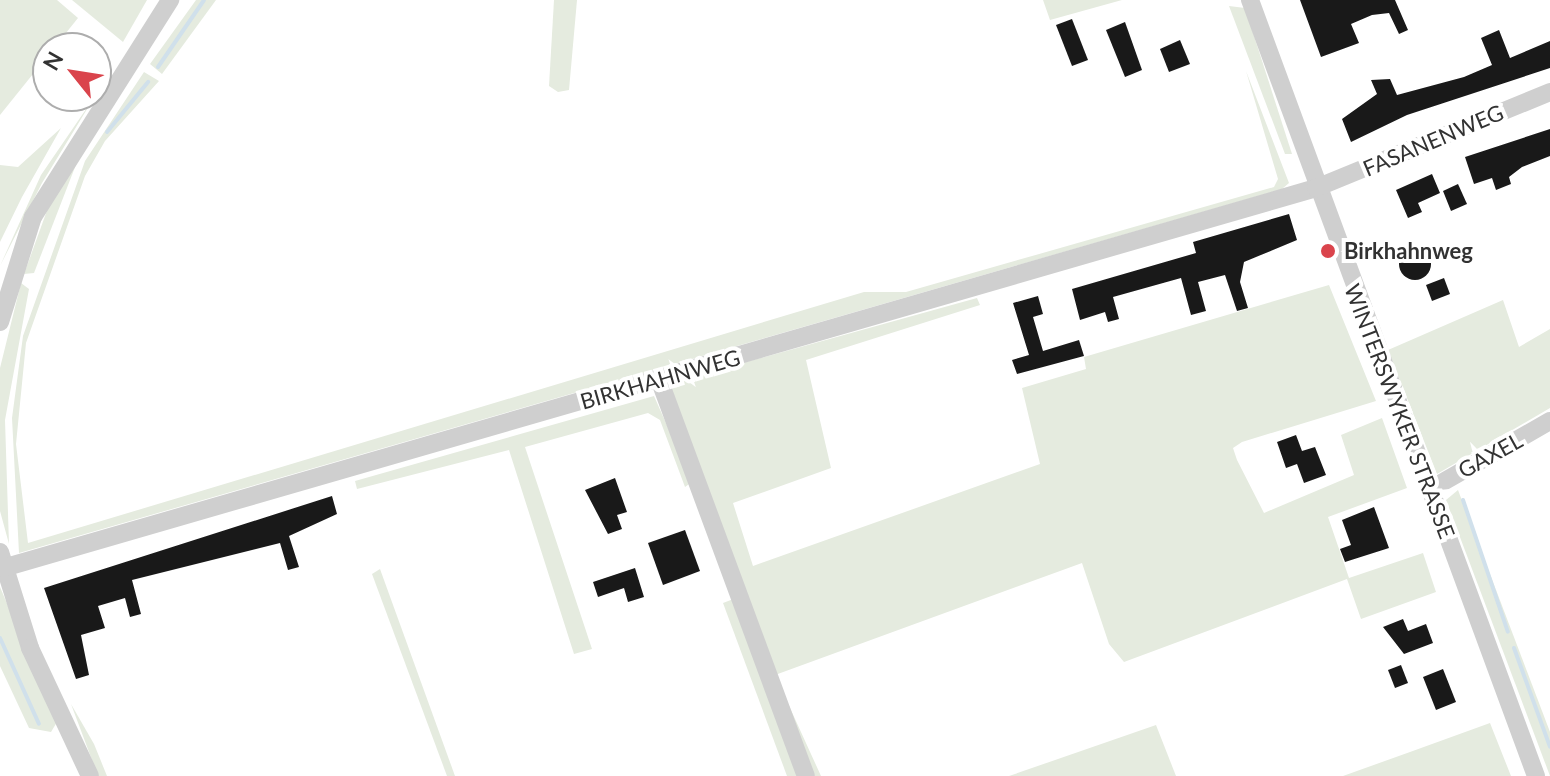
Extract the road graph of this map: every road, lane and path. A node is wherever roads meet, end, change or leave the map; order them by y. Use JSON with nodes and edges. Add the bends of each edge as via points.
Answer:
{"nodes":[{"id":1,"x":170,"y":0,"type":"edge"},
{"id":2,"x":1250,"y":0,"type":"edge"},
{"id":3,"x":1550,"y":92,"type":"edge"},
{"id":4,"x":1316,"y":188,"type":"junction"},
{"id":5,"x":0,"y":320,"type":"edge"},
{"id":6,"x":659,"y":379,"type":"junction"},
{"id":7,"x":1550,"y":421,"type":"edge"},
{"id":8,"x":1429,"y":490,"type":"junction"},
{"id":9,"x":2,"y":560,"type":"edge"},
{"id":10,"x":90,"y":776,"type":"edge"},
{"id":11,"x":806,"y":776,"type":"edge"},
{"id":12,"x":1536,"y":776,"type":"edge"}],
"edges":[{"from":1,"to":5,"type":"street","via":[[33,217]]},
{"from":2,"to":4,"type":"street","name":"WINTERSWYKER STRASSE"},
{"from":3,"to":4,"type":"street","name":"FASANENWEG"},
{"from":4,"to":6,"type":"street","name":"BIRKHAHNWEG"},
{"from":4,"to":8,"type":"street","name":"WINTERSWYKER STRASSE"},
{"from":6,"to":9,"type":"street","name":"BIRKHAHNWEG"},
{"from":6,"to":11,"type":"street"},
{"from":7,"to":8,"type":"street","name":"GAXEL"},
{"from":8,"to":12,"type":"street","name":"WINTERSWYKER STRASSE"},
{"from":9,"to":10,"type":"street","via":[[30,648]]}]}
